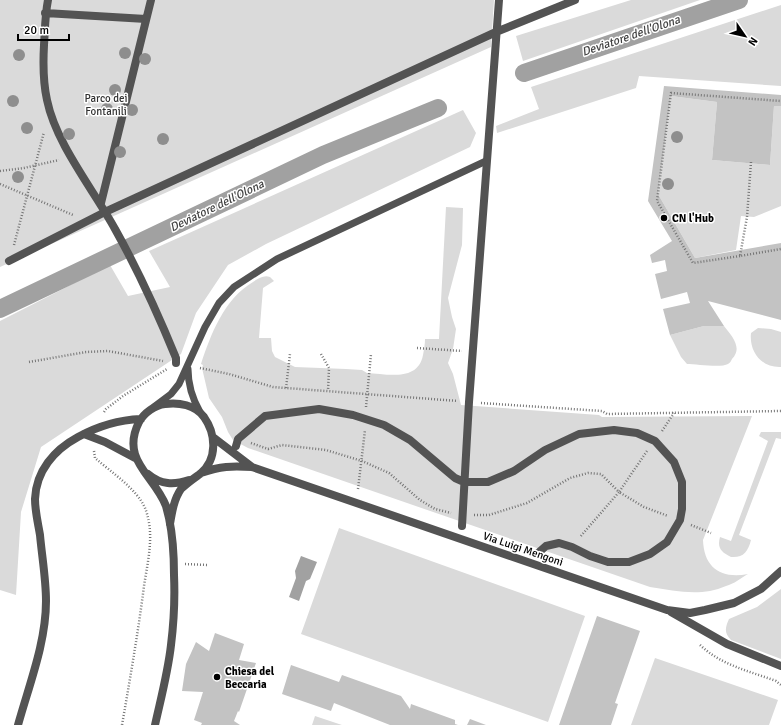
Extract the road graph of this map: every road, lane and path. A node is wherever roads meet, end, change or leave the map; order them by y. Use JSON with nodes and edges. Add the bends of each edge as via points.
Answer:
{"nodes":[{"id":1,"x":48,"y":0,"type":"edge"},
{"id":2,"x":151,"y":0,"type":"edge"},
{"id":3,"x":499,"y":0,"type":"edge"},
{"id":4,"x":575,"y":0,"type":"edge"},
{"id":5,"x":45,"y":13,"type":"junction"},
{"id":6,"x":146,"y":20,"type":"junction"},
{"id":7,"x":496,"y":32,"type":"junction"},
{"id":8,"x":781,"y":101,"type":"edge"},
{"id":9,"x":44,"y":130,"type":"dead end"},
{"id":10,"x":71,"y":157,"type":"junction"},
{"id":11,"x":486,"y":161,"type":"junction"},
{"id":12,"x":751,"y":162,"type":"dead end"},
{"id":13,"x":35,"y":166,"type":"junction"},
{"id":14,"x":0,"y":171,"type":"edge"},
{"id":15,"x":0,"y":184,"type":"edge"},
{"id":16,"x":27,"y":195,"type":"junction"},
{"id":17,"x":101,"y":203,"type":"junction"},
{"id":18,"x":105,"y":212,"type":"junction"},
{"id":19,"x":88,"y":221,"type":"junction"},
{"id":20,"x":781,"y":249,"type":"edge"},
{"id":21,"x":740,"y":256,"type":"junction"},
{"id":22,"x":9,"y":261,"type":"joint"},
{"id":23,"x":417,"y":348,"type":"dead end"},
{"id":24,"x":472,"y":351,"type":"junction"},
{"id":25,"x":290,"y":354,"type":"dead end"},
{"id":26,"x":321,"y":354,"type":"dead end"},
{"id":27,"x":29,"y":362,"type":"dead end"},
{"id":28,"x":176,"y":364,"type":"junction"},
{"id":29,"x":188,"y":366,"type":"junction"},
{"id":30,"x":202,"y":368,"type":"dead end"},
{"id":31,"x":286,"y":388,"type":"junction"},
{"id":32,"x":328,"y":391,"type":"junction"},
{"id":33,"x":469,"y":402,"type":"junction"},
{"id":34,"x":150,"y":410,"type":"junction"},
{"id":35,"x":781,"y":411,"type":"edge"},
{"id":36,"x":674,"y":413,"type":"junction"},
{"id":37,"x":103,"y":414,"type":"dead end"},
{"id":38,"x":202,"y":414,"type":"junction"},
{"id":39,"x":141,"y":419,"type":"junction"},
{"id":40,"x":84,"y":434,"type":"junction"},
{"id":41,"x":214,"y":438,"type":"junction"},
{"id":42,"x":655,"y":441,"type":"junction"},
{"id":43,"x":237,"y":442,"type":"joint"},
{"id":44,"x":94,"y":448,"type":"dead end"},
{"id":45,"x":135,"y":458,"type":"junction"},
{"id":46,"x":252,"y":467,"type":"junction"},
{"id":47,"x":142,"y":470,"type":"junction"},
{"id":48,"x":201,"y":473,"type":"junction"},
{"id":49,"x":190,"y":480,"type":"junction"},
{"id":50,"x":464,"y":482,"type":"junction"},
{"id":51,"x":619,"y":492,"type":"junction"},
{"id":52,"x":462,"y":514,"type":"junction"},
{"id":53,"x":680,"y":520,"type":"junction"},
{"id":54,"x":170,"y":524,"type":"junction"},
{"id":55,"x":462,"y":526,"type":"dead end"},
{"id":56,"x":711,"y":533,"type":"dead end"},
{"id":57,"x":572,"y":547,"type":"junction"},
{"id":58,"x":538,"y":553,"type":"dead end"},
{"id":59,"x":185,"y":564,"type":"dead end"},
{"id":60,"x":207,"y":566,"type":"dead end"},
{"id":61,"x":781,"y":571,"type":"edge"},
{"id":62,"x":667,"y":610,"type":"junction"},
{"id":63,"x":781,"y":666,"type":"edge"},
{"id":64,"x":18,"y":725,"type":"edge"},
{"id":65,"x":122,"y":725,"type":"edge"},
{"id":66,"x":155,"y":725,"type":"edge"}],
"edges":[{"from":1,"to":5,"type":"street"},
{"from":2,"to":6,"type":"street"},
{"from":3,"to":7,"type":"street"},
{"from":4,"to":7,"type":"street"},
{"from":5,"to":6,"type":"street"},
{"from":5,"to":10,"type":"street","via":[[43,62],[47,100],[56,127]]},
{"from":6,"to":17,"type":"street"},
{"from":7,"to":11,"type":"street"},
{"from":7,"to":18,"type":"street"},
{"from":8,"to":21,"type":"path","via":[[671,93],[657,201],[693,263]]},
{"from":9,"to":13,"type":"path"},
{"from":10,"to":13,"type":"path"},
{"from":10,"to":17,"type":"street"},
{"from":11,"to":24,"type":"street"},
{"from":11,"to":29,"type":"lane","via":[[277,259],[234,287],[219,303],[205,327]]},
{"from":12,"to":21,"type":"path","via":[[747,217]]},
{"from":13,"to":14,"type":"path"},
{"from":13,"to":16,"type":"path"},
{"from":15,"to":16,"type":"path"},
{"from":16,"to":19,"type":"path"},
{"from":16,"to":22,"type":"path"},
{"from":17,"to":18,"type":"street"},
{"from":18,"to":19,"type":"street"},
{"from":18,"to":28,"type":"street","via":[[150,299],[176,358]]},
{"from":19,"to":22,"type":"street"},
{"from":20,"to":21,"type":"path"},
{"from":23,"to":24,"type":"path"},
{"from":24,"to":33,"type":"street"},
{"from":25,"to":31,"type":"path"},
{"from":26,"to":32,"type":"path","via":[[329,368]]},
{"from":27,"to":28,"type":"path","via":[[86,352],[108,351]]},
{"from":28,"to":37,"type":"path","via":[[123,396]]},
{"from":29,"to":34,"type":"lane","via":[[171,394]]},
{"from":29,"to":38,"type":"lane","via":[[192,399]]},
{"from":30,"to":31,"type":"path","via":[[273,387]]},
{"from":31,"to":32,"type":"path"},
{"from":32,"to":33,"type":"path"},
{"from":33,"to":36,"type":"path","via":[[602,411],[607,414]]},
{"from":33,"to":50,"type":"street"},
{"from":34,"to":38,"type":"street","via":[[163,404],[177,403],[190,406]]},
{"from":34,"to":39,"type":"street"},
{"from":35,"to":36,"type":"path"},
{"from":36,"to":42,"type":"path"},
{"from":38,"to":41,"type":"street","via":[[210,425]]},
{"from":39,"to":40,"type":"street","via":[[126,419]]},
{"from":39,"to":45,"type":"street","via":[[134,431]]},
{"from":40,"to":45,"type":"street"},
{"from":40,"to":64,"type":"street","via":[[54,454],[43,470],[38,484],[35,499],[46,602],[38,653]]},
{"from":41,"to":46,"type":"street","name":"Via Luigi Mengoni"},
{"from":41,"to":48,"type":"street","via":[[213,452]]},
{"from":42,"to":50,"type":"street","via":[[637,433],[614,430],[579,434],[545,450],[508,474],[488,482]]},
{"from":42,"to":51,"type":"path"},
{"from":42,"to":53,"type":"street","via":[[674,462],[682,482]]},
{"from":43,"to":50,"type":"street","via":[[265,416],[319,408],[384,425],[410,440],[455,478]]},
{"from":43,"to":52,"type":"path","via":[[268,449],[282,445],[326,450],[362,461],[389,472],[420,500],[435,509]]},
{"from":44,"to":65,"type":"path","via":[[95,458],[139,497],[148,519],[151,537],[139,631]]},
{"from":45,"to":47,"type":"street"},
{"from":46,"to":48,"type":"street","name":"Via Luigi Mengoni","via":[[217,467]]},
{"from":46,"to":62,"type":"street","name":"Via Luigi Mengoni"},
{"from":47,"to":49,"type":"street","via":[[153,479],[166,484]]},
{"from":47,"to":54,"type":"street","via":[[165,505]]},
{"from":48,"to":49,"type":"street"},
{"from":49,"to":54,"type":"street","via":[[180,490]]},
{"from":50,"to":52,"type":"street"},
{"from":51,"to":52,"type":"path","via":[[601,474],[588,473],[570,478],[527,503],[489,515]]},
{"from":51,"to":53,"type":"path","via":[[644,507]]},
{"from":51,"to":57,"type":"path"},
{"from":52,"to":55,"type":"street"},
{"from":53,"to":56,"type":"path"},
{"from":53,"to":57,"type":"street","via":[[667,542],[650,554],[629,562],[608,562]]},
{"from":54,"to":66,"type":"street","via":[[174,548],[175,606],[171,645]]},
{"from":57,"to":58,"type":"street","via":[[560,543],[546,546]]},
{"from":59,"to":60,"type":"path"},
{"from":61,"to":62,"type":"street","name":"Via Luigi Mengoni","via":[[761,588],[734,603],[690,613]]},
{"from":62,"to":63,"type":"street","via":[[727,644]]}]}
